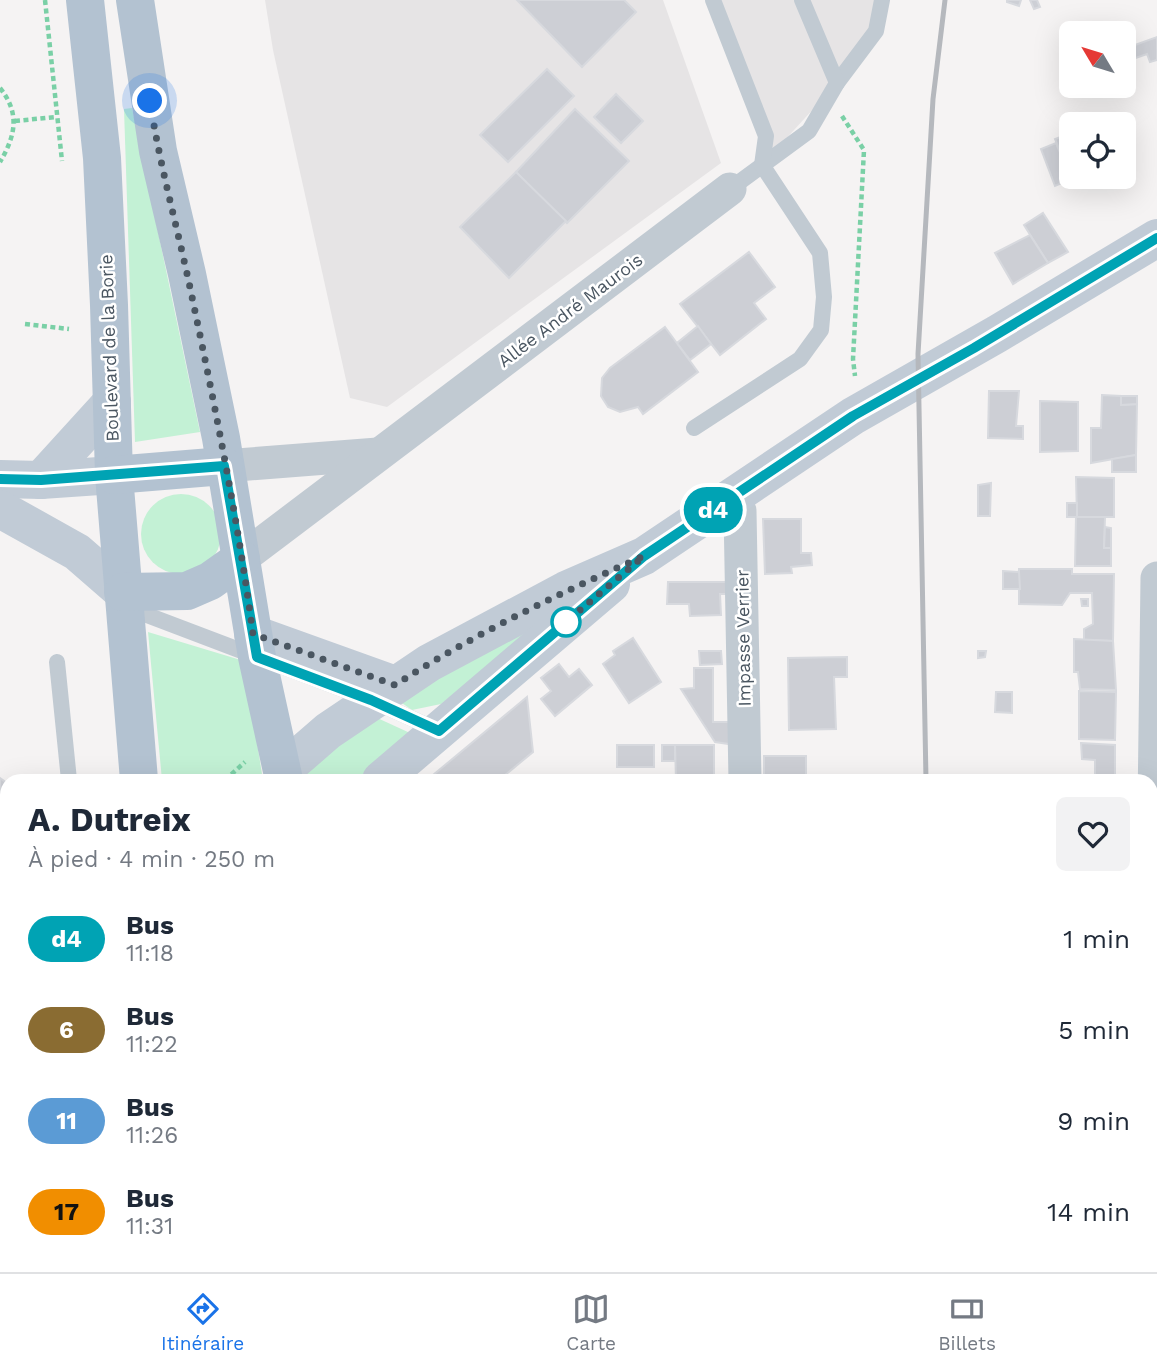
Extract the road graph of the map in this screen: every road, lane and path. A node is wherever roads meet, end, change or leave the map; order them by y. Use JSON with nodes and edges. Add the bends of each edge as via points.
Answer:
{"nodes":[{"id":1,"x":45,"y":0,"type":"edge"},
{"id":2,"x":85,"y":0,"type":"edge"},
{"id":3,"x":135,"y":0,"type":"edge"},
{"id":4,"x":713,"y":0,"type":"edge"},
{"id":5,"x":802,"y":0,"type":"edge"},
{"id":6,"x":882,"y":0,"type":"edge"},
{"id":7,"x":0,"y":88,"type":"edge"},
{"id":8,"x":833,"y":90,"type":"junction"},
{"id":9,"x":56,"y":117,"type":"junction"},
{"id":10,"x":15,"y":121,"type":"junction"},
{"id":11,"x":62,"y":161,"type":"dead end"},
{"id":12,"x":0,"y":162,"type":"edge"},
{"id":13,"x":762,"y":166,"type":"junction"},
{"id":14,"x":730,"y":188,"type":"joint"},
{"id":15,"x":1155,"y":245,"type":"edge"},
{"id":16,"x":25,"y":324,"type":"dead end"},
{"id":17,"x":69,"y":329,"type":"dead end"},
{"id":18,"x":112,"y":402,"type":"junction"},
{"id":19,"x":853,"y":416,"type":"junction"},
{"id":20,"x":695,"y":428,"type":"dead end"},
{"id":21,"x":378,"y":454,"type":"junction"},
{"id":22,"x":224,"y":466,"type":"junction"},
{"id":23,"x":114,"y":475,"type":"junction"},
{"id":24,"x":0,"y":479,"type":"edge"},
{"id":25,"x":41,"y":480,"type":"junction"},
{"id":26,"x":733,"y":497,"type":"junction"},
{"id":27,"x":0,"y":509,"type":"edge"},
{"id":28,"x":644,"y":556,"type":"junction"},
{"id":29,"x":241,"y":559,"type":"junction"},
{"id":30,"x":1157,"y":578,"type":"edge"},
{"id":31,"x":122,"y":592,"type":"junction"},
{"id":32,"x":255,"y":645,"type":"junction"},
{"id":33,"x":57,"y":662,"type":"dead end"},
{"id":34,"x":383,"y":692,"type":"junction"},
{"id":35,"x":439,"y":731,"type":"junction"},
{"id":36,"x":273,"y":772,"type":"edge"},
{"id":37,"x":68,"y":774,"type":"edge"},
{"id":38,"x":139,"y":774,"type":"edge"},
{"id":39,"x":388,"y":774,"type":"edge"},
{"id":40,"x":745,"y":774,"type":"edge"},
{"id":41,"x":1154,"y":774,"type":"edge"}],
"edges":[{"from":1,"to":9,"type":"path"},
{"from":2,"to":18,"type":"main road","name":"Boulevard de la Borie","via":[[102,158]]},
{"from":3,"to":22,"type":"main road","via":[[158,151]]},
{"from":4,"to":13,"type":"lane","via":[[766,136]]},
{"from":5,"to":8,"type":"lane"},
{"from":6,"to":8,"type":"lane","name":"Allée André Maurois","via":[[876,31]]},
{"from":7,"to":10,"type":"path","via":[[10,100]]},
{"from":8,"to":13,"type":"lane","name":"Allée André Maurois","via":[[809,131]]},
{"from":8,"to":19,"type":"path","via":[[864,150]]},
{"from":9,"to":10,"type":"path"},
{"from":9,"to":11,"type":"path"},
{"from":10,"to":12,"type":"path"},
{"from":13,"to":14,"type":"lane","name":"Allée André Maurois"},
{"from":13,"to":20,"type":"lane","via":[[820,253],[821,330],[800,359]]},
{"from":14,"to":21,"type":"street","name":"Allée André Maurois"},
{"from":15,"to":19,"type":"main road"},
{"from":16,"to":17,"type":"path"},
{"from":18,"to":23,"type":"main road","name":"Boulevard de la Borie"},
{"from":18,"to":25,"type":"main road"},
{"from":19,"to":26,"type":"main road"},
{"from":21,"to":22,"type":"street"},
{"from":21,"to":29,"type":"street","name":"Allée André Maurois"},
{"from":22,"to":23,"type":"main road"},
{"from":22,"to":29,"type":"main road"},
{"from":23,"to":25,"type":"main road"},
{"from":23,"to":31,"type":"main road","name":"Boulevard de la Borie"},
{"from":24,"to":25,"type":"main road"},
{"from":26,"to":28,"type":"main road"},
{"from":26,"to":40,"type":"street","name":"Impasse Verrier","via":[[740,511]]},
{"from":27,"to":31,"type":"main road","via":[[77,552]]},
{"from":28,"to":34,"type":"main road","via":[[510,619]]},
{"from":28,"to":35,"type":"main road"},
{"from":29,"to":31,"type":"main road","name":"Allée André Maurois","via":[[187,591]]},
{"from":29,"to":32,"type":"main road"},
{"from":30,"to":41,"type":"street"},
{"from":31,"to":32,"type":"lane","via":[[147,615]]},
{"from":31,"to":38,"type":"main road","name":"Boulevard de la Borie"},
{"from":32,"to":34,"type":"main road"},
{"from":32,"to":36,"type":"main road"},
{"from":33,"to":37,"type":"lane"},
{"from":34,"to":35,"type":"lane"},
{"from":34,"to":36,"type":"main road"},
{"from":35,"to":39,"type":"main road"}]}
